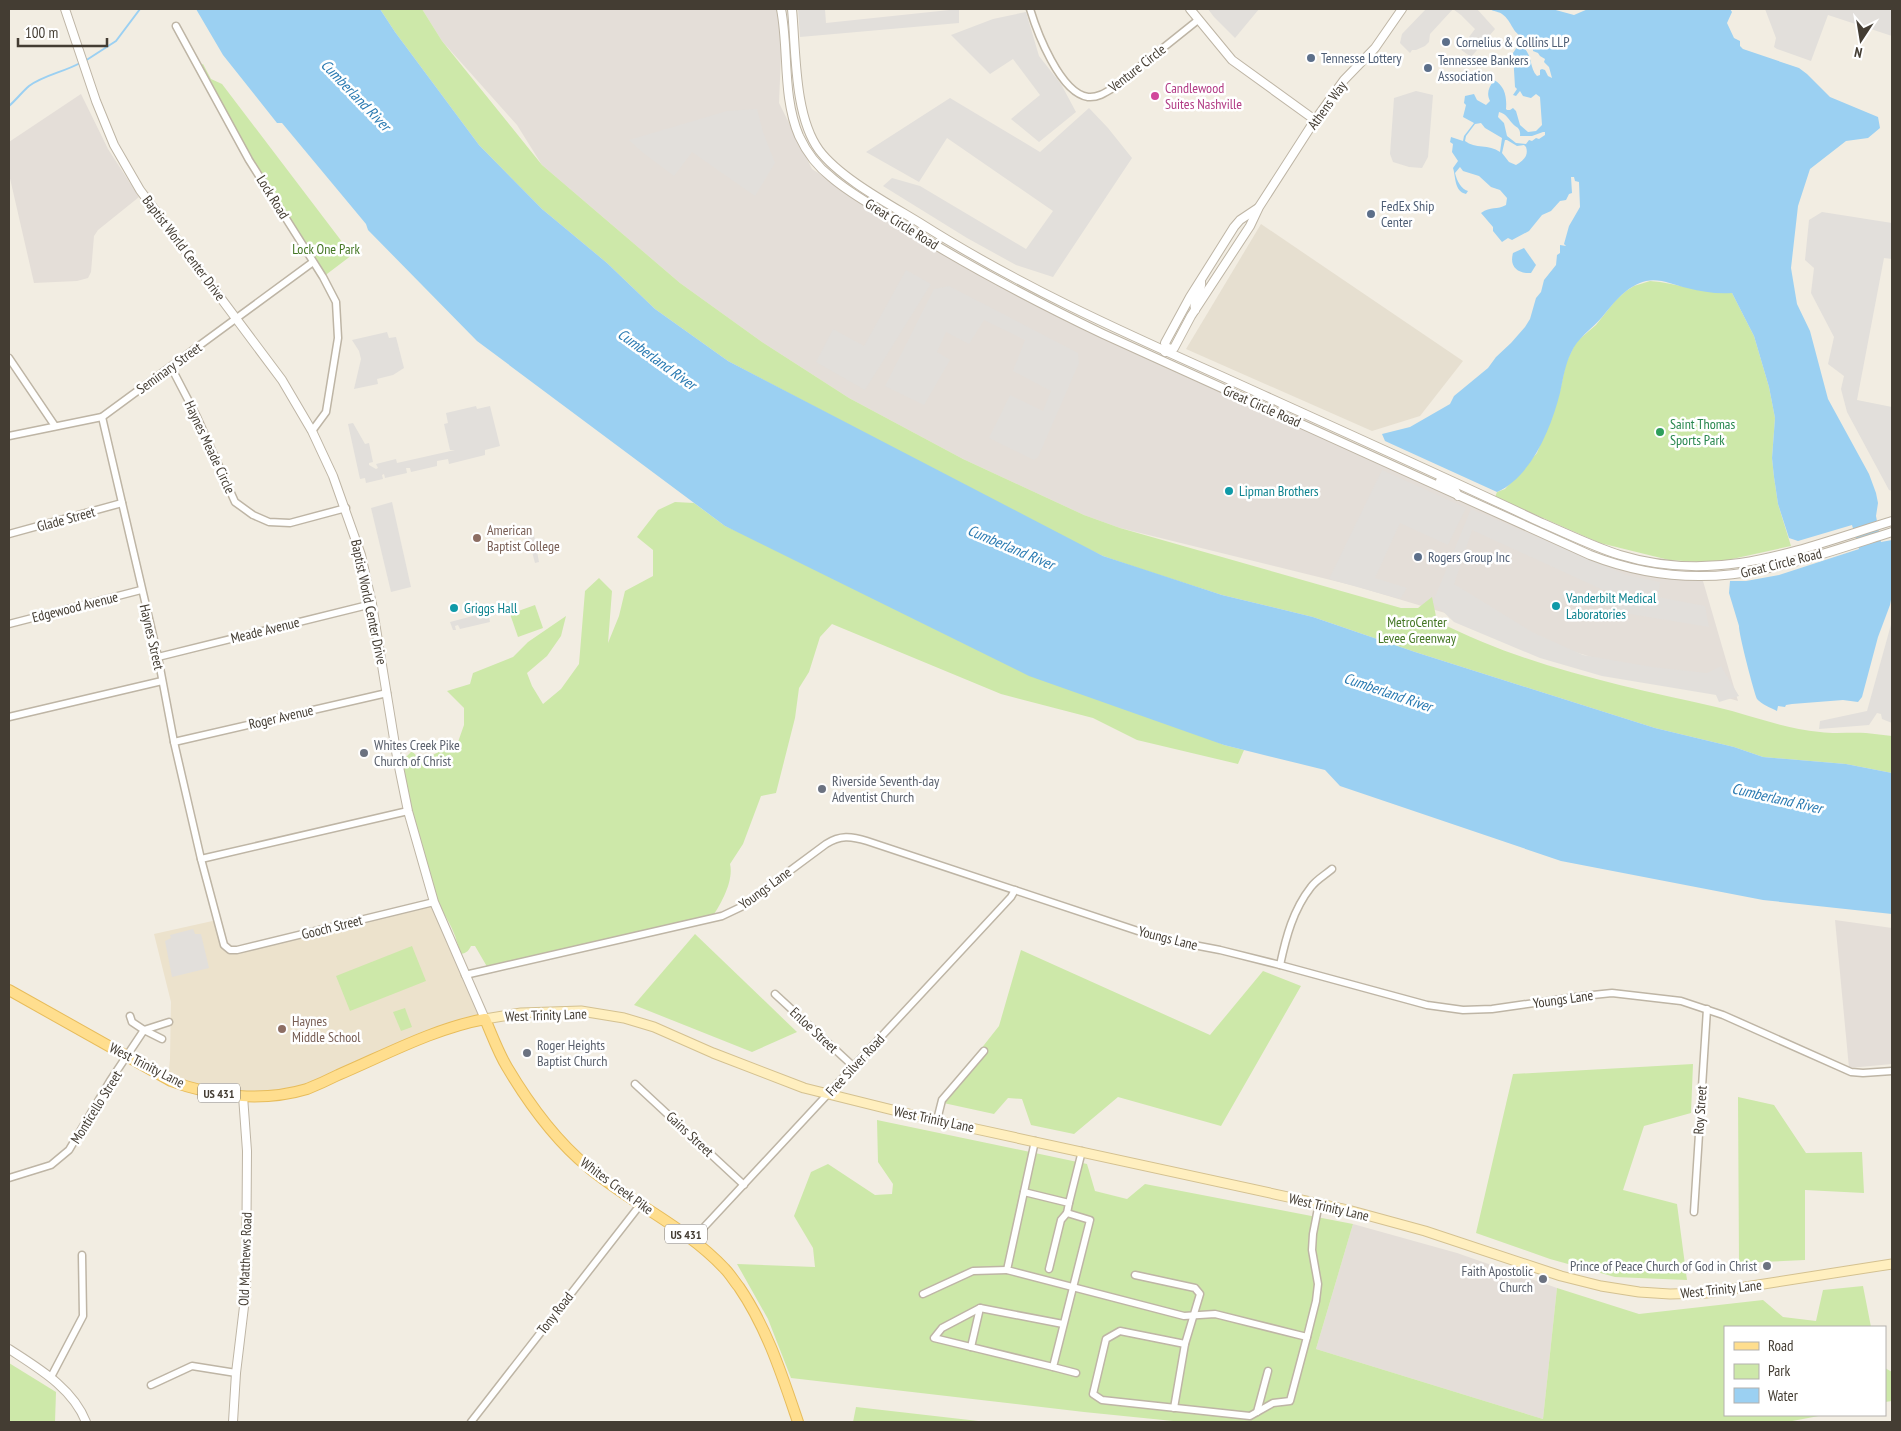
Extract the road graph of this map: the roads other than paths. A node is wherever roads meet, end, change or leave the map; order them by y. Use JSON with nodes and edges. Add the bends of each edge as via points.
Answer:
{"nodes":[{"id":1,"x":781,"y":9,"type":"edge"},
{"id":2,"x":792,"y":9,"type":"edge"},
{"id":3,"x":1030,"y":9,"type":"edge"},
{"id":4,"x":1190,"y":9,"type":"edge"},
{"id":5,"x":1402,"y":9,"type":"edge"},
{"id":6,"x":65,"y":10,"type":"edge"},
{"id":7,"x":1198,"y":20,"type":"junction"},
{"id":8,"x":176,"y":26,"type":"dead end"},
{"id":9,"x":1315,"y":120,"type":"junction"},
{"id":10,"x":1259,"y":207,"type":"junction"},
{"id":11,"x":314,"y":262,"type":"junction"},
{"id":12,"x":1200,"y":280,"type":"junction"},
{"id":13,"x":1195,"y":310,"type":"junction"},
{"id":14,"x":236,"y":318,"type":"junction"},
{"id":15,"x":1166,"y":350,"type":"junction"},
{"id":16,"x":9,"y":358,"type":"edge"},
{"id":17,"x":1161,"y":361,"type":"junction"},
{"id":18,"x":171,"y":367,"type":"junction"},
{"id":19,"x":102,"y":416,"type":"junction"},
{"id":20,"x":54,"y":426,"type":"junction"},
{"id":21,"x":312,"y":432,"type":"junction"},
{"id":22,"x":9,"y":436,"type":"edge"},
{"id":23,"x":1425,"y":469,"type":"junction"},
{"id":24,"x":1458,"y":496,"type":"junction"},
{"id":25,"x":122,"y":503,"type":"junction"},
{"id":26,"x":346,"y":508,"type":"junction"},
{"id":27,"x":1892,"y":521,"type":"edge"},
{"id":28,"x":1892,"y":532,"type":"edge"},
{"id":29,"x":9,"y":534,"type":"edge"},
{"id":30,"x":142,"y":590,"type":"junction"},
{"id":31,"x":372,"y":604,"type":"junction"},
{"id":32,"x":9,"y":624,"type":"edge"},
{"id":33,"x":158,"y":657,"type":"junction"},
{"id":34,"x":162,"y":681,"type":"junction"},
{"id":35,"x":388,"y":693,"type":"junction"},
{"id":36,"x":9,"y":716,"type":"edge"},
{"id":37,"x":174,"y":742,"type":"junction"},
{"id":38,"x":408,"y":811,"type":"junction"},
{"id":39,"x":200,"y":859,"type":"junction"},
{"id":40,"x":1332,"y":869,"type":"dead end"},
{"id":41,"x":1015,"y":890,"type":"junction"},
{"id":42,"x":434,"y":902,"type":"junction"},
{"id":43,"x":230,"y":950,"type":"joint"},
{"id":44,"x":1280,"y":965,"type":"junction"},
{"id":45,"x":465,"y":975,"type":"junction"},
{"id":46,"x":9,"y":990,"type":"edge"},
{"id":47,"x":775,"y":994,"type":"dead end"},
{"id":48,"x":1707,"y":1009,"type":"junction"},
{"id":49,"x":130,"y":1016,"type":"dead end"},
{"id":50,"x":485,"y":1019,"type":"junction"},
{"id":51,"x":169,"y":1022,"type":"dead end"},
{"id":52,"x":144,"y":1030,"type":"junction"},
{"id":53,"x":162,"y":1039,"type":"dead end"},
{"id":54,"x":984,"y":1051,"type":"dead end"},
{"id":55,"x":128,"y":1056,"type":"junction"},
{"id":56,"x":853,"y":1066,"type":"junction"},
{"id":57,"x":1892,"y":1071,"type":"edge"},
{"id":58,"x":635,"y":1084,"type":"dead end"},
{"id":59,"x":826,"y":1094,"type":"junction"},
{"id":60,"x":243,"y":1096,"type":"junction"},
{"id":61,"x":937,"y":1120,"type":"junction"},
{"id":62,"x":1035,"y":1141,"type":"junction"},
{"id":63,"x":1082,"y":1151,"type":"junction"},
{"id":64,"x":9,"y":1178,"type":"edge"},
{"id":65,"x":744,"y":1185,"type":"junction"},
{"id":66,"x":1024,"y":1192,"type":"junction"},
{"id":67,"x":1069,"y":1203,"type":"junction"},
{"id":68,"x":1319,"y":1203,"type":"junction"},
{"id":69,"x":640,"y":1205,"type":"junction"},
{"id":70,"x":1694,"y":1212,"type":"dead end"},
{"id":71,"x":1067,"y":1213,"type":"junction"},
{"id":72,"x":693,"y":1239,"type":"junction"},
{"id":73,"x":82,"y":1255,"type":"dead end"},
{"id":74,"x":1892,"y":1264,"type":"edge"},
{"id":75,"x":1049,"y":1268,"type":"dead end"},
{"id":76,"x":1007,"y":1270,"type":"junction"},
{"id":77,"x":1135,"y":1275,"type":"dead end"},
{"id":78,"x":1072,"y":1287,"type":"junction"},
{"id":79,"x":923,"y":1294,"type":"dead end"},
{"id":80,"x":980,"y":1308,"type":"junction"},
{"id":81,"x":1192,"y":1316,"type":"junction"},
{"id":82,"x":1063,"y":1324,"type":"junction"},
{"id":83,"x":1307,"y":1337,"type":"junction"},
{"id":84,"x":1185,"y":1344,"type":"junction"},
{"id":85,"x":971,"y":1347,"type":"junction"},
{"id":86,"x":9,"y":1349,"type":"edge"},
{"id":87,"x":1053,"y":1367,"type":"junction"},
{"id":88,"x":1268,"y":1370,"type":"dead end"},
{"id":89,"x":236,"y":1373,"type":"junction"},
{"id":90,"x":1076,"y":1373,"type":"dead end"},
{"id":91,"x":51,"y":1377,"type":"junction"},
{"id":92,"x":151,"y":1384,"type":"dead end"},
{"id":93,"x":1174,"y":1408,"type":"junction"},
{"id":94,"x":1257,"y":1412,"type":"junction"},
{"id":95,"x":86,"y":1422,"type":"edge"},
{"id":96,"x":233,"y":1422,"type":"edge"},
{"id":97,"x":471,"y":1422,"type":"edge"},
{"id":98,"x":798,"y":1422,"type":"edge"}],
"edges":[{"from":1,"to":17,"type":"street","name":"Great Circle Road","via":[[793,116],[805,148],[823,170],[908,229],[977,270],[1037,303]]},
{"from":2,"to":15,"type":"street","name":"Great Circle Road","via":[[803,115],[813,142],[835,167],[928,229],[995,268],[1070,307]]},
{"from":3,"to":7,"type":"street","name":"Venture Circle","via":[[1053,63],[1073,89],[1087,97],[1102,94],[1120,83]]},
{"from":4,"to":7,"type":"street"},
{"from":5,"to":9,"type":"street","name":"Athens Way","via":[[1375,48],[1344,80]]},
{"from":6,"to":14,"type":"street","name":"Baptist World Center Drive","via":[[114,145],[140,190]]},
{"from":7,"to":9,"type":"street","via":[[1232,60]]},
{"from":8,"to":11,"type":"street","name":"Lock Road","via":[[250,160]]},
{"from":9,"to":10,"type":"street","name":"Athens Way"},
{"from":10,"to":12,"type":"street","name":"Athens Way","via":[[1234,227]]},
{"from":10,"to":13,"type":"street","name":"Athens Way"},
{"from":11,"to":14,"type":"street","name":"Seminary Street"},
{"from":11,"to":21,"type":"street","name":"Lock Road","via":[[336,302],[338,338],[326,412]]},
{"from":12,"to":13,"type":"street","via":[[1202,287],[1195,300]]},
{"from":12,"to":15,"type":"street","name":"Athens Way","via":[[1165,343]]},
{"from":13,"to":15,"type":"street","name":"Athens Way","via":[[1174,348]]},
{"from":14,"to":18,"type":"street","name":"Seminary Street"},
{"from":14,"to":21,"type":"street","name":"Baptist World Center Drive","via":[[282,380]]},
{"from":15,"to":17,"type":"street","name":"Athens Way"},
{"from":15,"to":23,"type":"street","name":"Great Circle Road"},
{"from":16,"to":20,"type":"street"},
{"from":17,"to":24,"type":"street","name":"Great Circle Road"},
{"from":18,"to":19,"type":"street","name":"Seminary Street"},
{"from":18,"to":26,"type":"street","name":"Haynes Meade Circle","via":[[235,502],[269,522],[290,523]]},
{"from":19,"to":20,"type":"street","name":"Seminary Street"},
{"from":19,"to":25,"type":"street","name":"Haynes Street"},
{"from":20,"to":22,"type":"street","name":"Seminary Street"},
{"from":21,"to":26,"type":"street","name":"Baptist World Center Drive"},
{"from":23,"to":24,"type":"street","via":[[1435,479],[1454,488]]},
{"from":23,"to":27,"type":"street","name":"Great Circle Road","via":[[1600,548],[1657,564],[1705,567],[1749,562]]},
{"from":24,"to":28,"type":"street","name":"Great Circle Road","via":[[1601,560],[1674,576],[1758,572]]},
{"from":25,"to":29,"type":"street","name":"Glade Street"},
{"from":25,"to":30,"type":"street","name":"Haynes Street"},
{"from":26,"to":31,"type":"street","name":"Baptist World Center Drive"},
{"from":30,"to":32,"type":"street","name":"Edgewood Avenue"},
{"from":30,"to":33,"type":"street","name":"Haynes Street"},
{"from":31,"to":33,"type":"street","name":"Meade Avenue"},
{"from":31,"to":35,"type":"street","name":"Baptist World Center Drive"},
{"from":33,"to":34,"type":"street","name":"Haynes Street"},
{"from":34,"to":36,"type":"street"},
{"from":34,"to":37,"type":"street","name":"Haynes Street"},
{"from":35,"to":37,"type":"street","name":"Roger Avenue"},
{"from":35,"to":38,"type":"street","name":"Baptist World Center Drive"},
{"from":37,"to":39,"type":"street","name":"Haynes Street"},
{"from":38,"to":39,"type":"street"},
{"from":38,"to":42,"type":"street","name":"Baptist World Center Drive"},
{"from":39,"to":43,"type":"street","name":"Haynes Street","via":[[224,945]]},
{"from":40,"to":44,"type":"street","via":[[1312,886],[1297,908]]},
{"from":41,"to":44,"type":"street","name":"Youngs Lane","via":[[1162,939]]},
{"from":41,"to":45,"type":"street","name":"Youngs Lane","via":[[854,837],[840,837],[741,907],[722,916]]},
{"from":41,"to":56,"type":"street","name":"Free Silver Road","via":[[1012,897]]},
{"from":42,"to":43,"type":"street","name":"Gooch Street"},
{"from":42,"to":45,"type":"street","name":"Baptist World Center Drive"},
{"from":44,"to":48,"type":"street","name":"Youngs Lane","via":[[1427,1005],[1463,1010],[1612,994],[1674,1000]]},
{"from":45,"to":50,"type":"street","name":"Baptist World Center Drive"},
{"from":46,"to":55,"type":"main road","name":"West Trinity Lane","number":"US 431"},
{"from":47,"to":56,"type":"street","name":"Enloe Street"},
{"from":48,"to":57,"type":"street","name":"Youngs Lane","via":[[1851,1072]]},
{"from":48,"to":70,"type":"street","name":"Roy Street"},
{"from":49,"to":52,"type":"street","via":[[132,1022]]},
{"from":50,"to":59,"type":"main road","name":"West Trinity Lane","via":[[521,1013],[582,1011],[624,1018],[654,1027],[759,1072]]},
{"from":50,"to":60,"type":"main road","name":"West Trinity Lane","number":"US 431","via":[[467,1022],[428,1037],[307,1088],[283,1094]]},
{"from":50,"to":69,"type":"main road","name":"Whites Creek Pike","number":"US 431","via":[[506,1066],[540,1118],[589,1168]]},
{"from":51,"to":52,"type":"street"},
{"from":52,"to":53,"type":"street"},
{"from":52,"to":55,"type":"street","name":"Monticello Street"},
{"from":54,"to":61,"type":"street","via":[[942,1100]]},
{"from":55,"to":60,"type":"main road","name":"West Trinity Lane","number":"US 431","via":[[187,1087]]},
{"from":55,"to":64,"type":"street","name":"Monticello Street","via":[[69,1150],[51,1165]]},
{"from":56,"to":59,"type":"street","name":"Free Silver Road"},
{"from":58,"to":65,"type":"street","name":"Gains Street"},
{"from":59,"to":61,"type":"main road","name":"West Trinity Lane"},
{"from":59,"to":65,"type":"street","name":"Free Silver Road"},
{"from":60,"to":89,"type":"street","name":"Old Matthews Road","via":[[247,1160],[246,1290]]},
{"from":61,"to":62,"type":"main road","name":"West Trinity Lane"},
{"from":62,"to":63,"type":"main road","name":"West Trinity Lane"},
{"from":62,"to":66,"type":"street"},
{"from":63,"to":67,"type":"street"},
{"from":63,"to":68,"type":"main road","name":"West Trinity Lane"},
{"from":65,"to":72,"type":"street","name":"Free Silver Road"},
{"from":66,"to":67,"type":"street"},
{"from":66,"to":76,"type":"street"},
{"from":67,"to":71,"type":"street"},
{"from":68,"to":74,"type":"main road","name":"West Trinity Lane","via":[[1425,1231],[1561,1276],[1638,1292],[1706,1293]]},
{"from":68,"to":83,"type":"street","via":[[1312,1250],[1318,1284]]},
{"from":69,"to":72,"type":"main road","name":"Whites Creek Pike","number":"US 431"},
{"from":69,"to":97,"type":"street","name":"Tony Road"},
{"from":71,"to":75,"type":"street","via":[[1061,1220]]},
{"from":71,"to":78,"type":"street","via":[[1090,1220]]},
{"from":72,"to":98,"type":"main road","name":"Whites Creek Pike","number":"US 431","via":[[726,1270],[763,1326]]},
{"from":73,"to":91,"type":"street","via":[[83,1316]]},
{"from":76,"to":78,"type":"street"},
{"from":76,"to":79,"type":"street","via":[[973,1271]]},
{"from":77,"to":81,"type":"street","via":[[1195,1288],[1200,1294]]},
{"from":78,"to":81,"type":"street"},
{"from":78,"to":82,"type":"street"},
{"from":80,"to":82,"type":"street"},
{"from":80,"to":85,"type":"street"},
{"from":80,"to":85,"type":"street","via":[[942,1328],[934,1338]]},
{"from":81,"to":83,"type":"street","via":[[1215,1314]]},
{"from":81,"to":84,"type":"street"},
{"from":82,"to":87,"type":"street"},
{"from":83,"to":94,"type":"street","via":[[1290,1401],[1273,1403]]},
{"from":84,"to":93,"type":"street"},
{"from":84,"to":93,"type":"street","via":[[1120,1331],[1113,1334],[1106,1339],[1093,1394],[1102,1400]]},
{"from":85,"to":87,"type":"street"},
{"from":86,"to":91,"type":"street"},
{"from":87,"to":90,"type":"street"},
{"from":88,"to":94,"type":"street"},
{"from":89,"to":92,"type":"street","via":[[192,1366]]},
{"from":89,"to":96,"type":"street","name":"Old Matthews Road"},
{"from":91,"to":95,"type":"street","via":[[82,1411]]},
{"from":93,"to":94,"type":"street","via":[[1250,1416]]}]}
